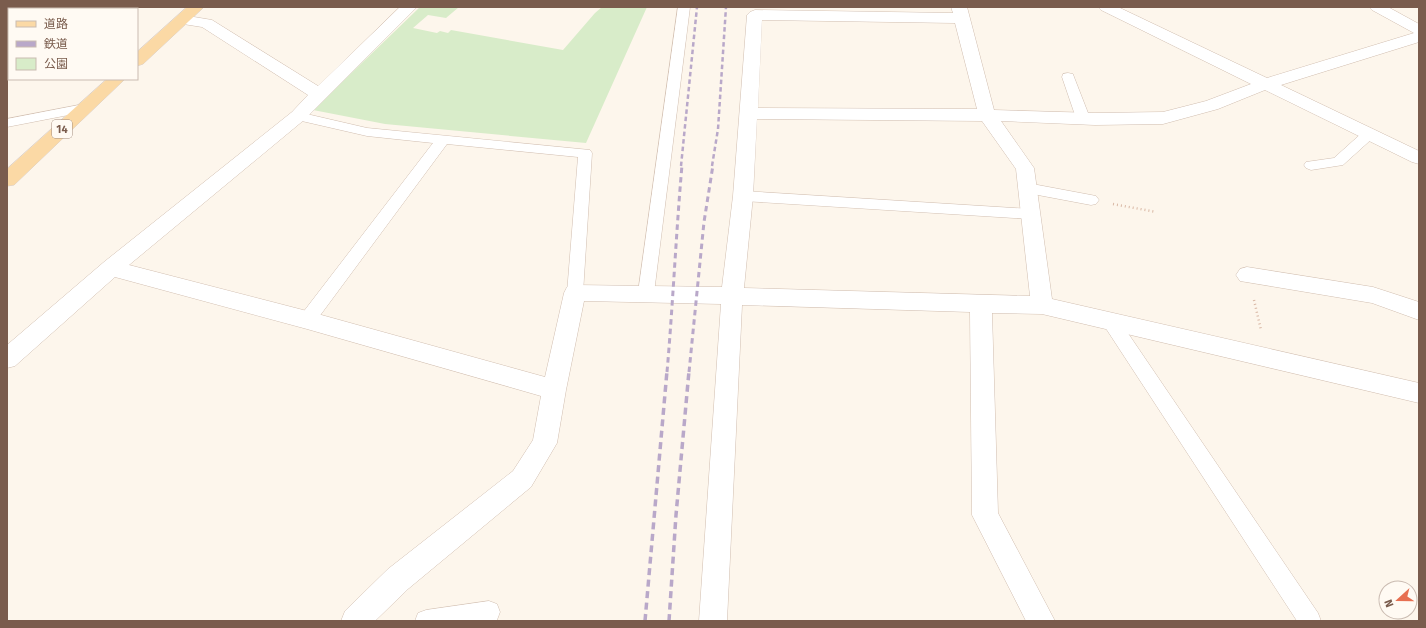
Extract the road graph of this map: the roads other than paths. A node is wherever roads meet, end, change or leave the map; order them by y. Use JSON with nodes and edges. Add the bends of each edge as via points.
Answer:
{"nodes":[{"id":1,"x":196,"y":7,"type":"edge"},
{"id":2,"x":409,"y":7,"type":"edge"},
{"id":3,"x":684,"y":7,"type":"edge"},
{"id":4,"x":1106,"y":7,"type":"edge"},
{"id":5,"x":1377,"y":7,"type":"edge"},
{"id":6,"x":793,"y":12,"type":"edge"},
{"id":7,"x":960,"y":12,"type":"edge"},
{"id":8,"x":182,"y":20,"type":"junction"},
{"id":9,"x":1419,"y":30,"type":"edge"},
{"id":10,"x":1419,"y":37,"type":"edge"},
{"id":11,"x":138,"y":60,"type":"edge"},
{"id":12,"x":1068,"y":77,"type":"dead end"},
{"id":13,"x":116,"y":80,"type":"edge"},
{"id":14,"x":1266,"y":84,"type":"junction"},
{"id":15,"x":319,"y":94,"type":"junction"},
{"id":16,"x":84,"y":108,"type":"junction"},
{"id":17,"x":748,"y":113,"type":"junction"},
{"id":18,"x":987,"y":115,"type":"junction"},
{"id":19,"x":298,"y":116,"type":"junction"},
{"id":20,"x":1083,"y":118,"type":"junction"},
{"id":21,"x":7,"y":123,"type":"edge"},
{"id":22,"x":1369,"y":134,"type":"junction"},
{"id":23,"x":443,"y":140,"type":"junction"},
{"id":24,"x":1419,"y":158,"type":"edge"},
{"id":25,"x":1311,"y":166,"type":"dead end"},
{"id":26,"x":7,"y":180,"type":"edge"},
{"id":27,"x":1027,"y":188,"type":"junction"},
{"id":28,"x":743,"y":196,"type":"junction"},
{"id":29,"x":1091,"y":200,"type":"road end"},
{"id":30,"x":1030,"y":214,"type":"junction"},
{"id":31,"x":111,"y":268,"type":"junction"},
{"id":32,"x":1247,"y":275,"type":"road end"},
{"id":33,"x":575,"y":293,"type":"junction"},
{"id":34,"x":646,"y":293,"type":"junction"},
{"id":35,"x":732,"y":296,"type":"junction"},
{"id":36,"x":981,"y":304,"type":"junction"},
{"id":37,"x":1042,"y":305,"type":"junction"},
{"id":38,"x":1419,"y":311,"type":"edge"},
{"id":39,"x":307,"y":320,"type":"junction"},
{"id":40,"x":1111,"y":322,"type":"junction"},
{"id":41,"x":7,"y":360,"type":"edge"},
{"id":42,"x":554,"y":390,"type":"junction"},
{"id":43,"x":1419,"y":393,"type":"edge"},
{"id":44,"x":489,"y":612,"type":"dead end"},
{"id":45,"x":355,"y":621,"type":"edge"},
{"id":46,"x":426,"y":621,"type":"edge"},
{"id":47,"x":713,"y":621,"type":"edge"},
{"id":48,"x":1041,"y":621,"type":"edge"},
{"id":49,"x":1310,"y":621,"type":"edge"}],
"edges":[{"from":1,"to":8,"type":"main road"},
{"from":2,"to":15,"type":"street"},
{"from":3,"to":34,"type":"lane"},
{"from":4,"to":14,"type":"street"},
{"from":5,"to":9,"type":"street"},
{"from":6,"to":7,"type":"street"},
{"from":6,"to":17,"type":"street","via":[[755,15]]},
{"from":7,"to":18,"type":"street"},
{"from":8,"to":11,"type":"main road"},
{"from":8,"to":15,"type":"street","via":[[206,23]]},
{"from":10,"to":14,"type":"street"},
{"from":12,"to":20,"type":"lane"},
{"from":13,"to":16,"type":"main road","number":"14"},
{"from":14,"to":20,"type":"street","via":[[1212,105],[1163,118]]},
{"from":14,"to":22,"type":"street"},
{"from":15,"to":19,"type":"street"},
{"from":16,"to":21,"type":"lane"},
{"from":16,"to":26,"type":"main road","number":"14"},
{"from":17,"to":18,"type":"street"},
{"from":17,"to":28,"type":"street"},
{"from":18,"to":20,"type":"street"},
{"from":18,"to":27,"type":"street","via":[[1025,168]]},
{"from":19,"to":23,"type":"lane","via":[[367,132]]},
{"from":19,"to":31,"type":"street"},
{"from":22,"to":24,"type":"street"},
{"from":22,"to":25,"type":"lane","via":[[1338,162]]},
{"from":23,"to":33,"type":"lane","via":[[585,153]]},
{"from":23,"to":39,"type":"lane"},
{"from":27,"to":29,"type":"lane"},
{"from":27,"to":30,"type":"street"},
{"from":28,"to":30,"type":"lane"},
{"from":28,"to":35,"type":"street"},
{"from":30,"to":37,"type":"street"},
{"from":31,"to":39,"type":"street"},
{"from":31,"to":41,"type":"street"},
{"from":32,"to":38,"type":"street","via":[[1373,295]]},
{"from":33,"to":34,"type":"street"},
{"from":33,"to":42,"type":"street"},
{"from":34,"to":35,"type":"street"},
{"from":35,"to":36,"type":"street"},
{"from":35,"to":47,"type":"street"},
{"from":36,"to":37,"type":"street"},
{"from":36,"to":48,"type":"street","via":[[985,515]]},
{"from":37,"to":40,"type":"street"},
{"from":39,"to":42,"type":"street"},
{"from":40,"to":43,"type":"street"},
{"from":40,"to":49,"type":"lane"},
{"from":42,"to":45,"type":"street","via":[[545,443],[522,479],[398,579]]},
{"from":44,"to":46,"type":"lane"}]}
